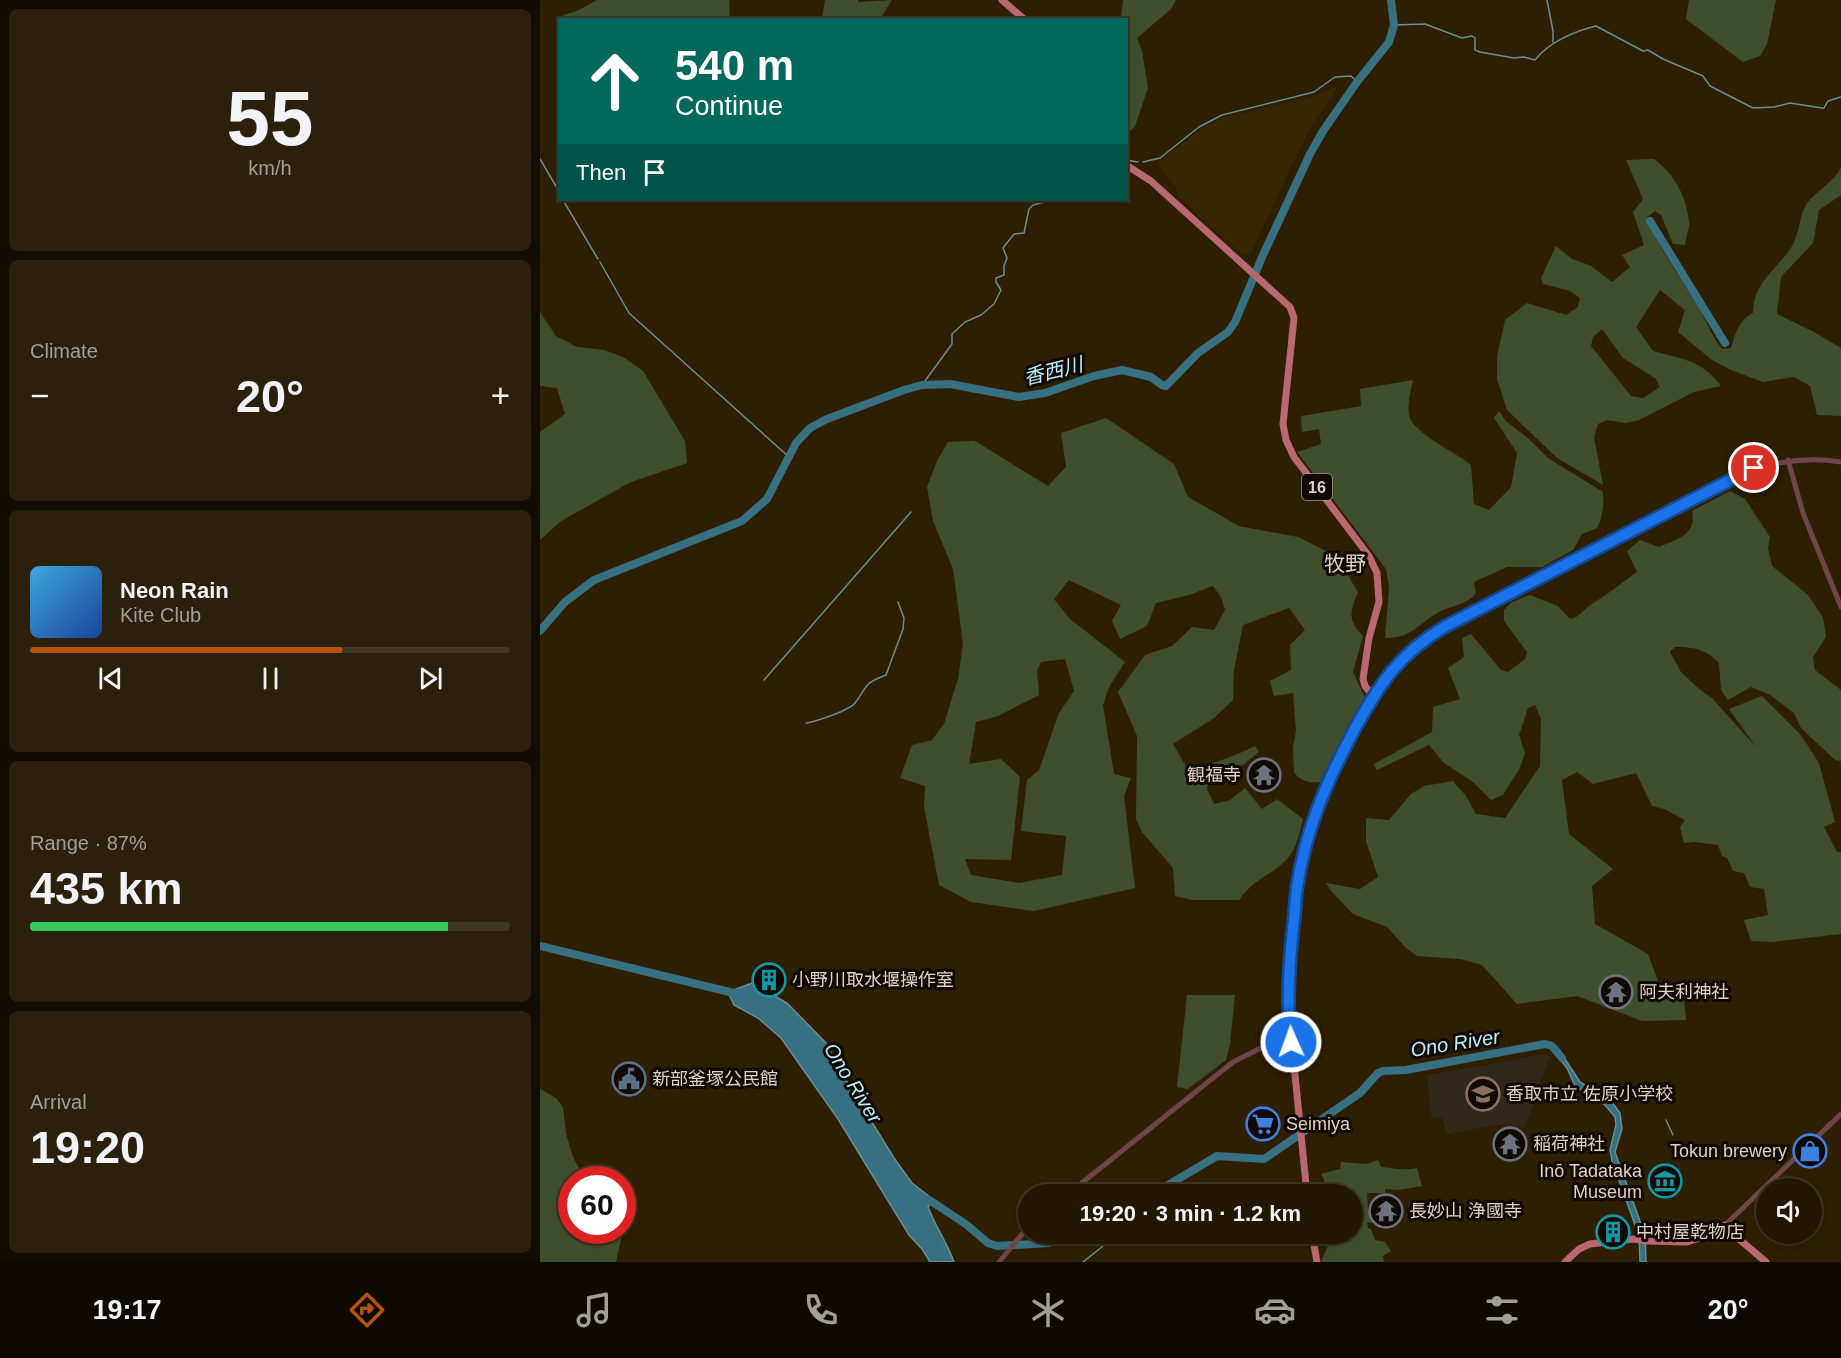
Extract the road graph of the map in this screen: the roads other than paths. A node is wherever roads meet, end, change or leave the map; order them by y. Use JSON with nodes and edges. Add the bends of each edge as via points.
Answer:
{"nodes":[{"id":1,"x":1002,"y":0,"type":"edge"},
{"id":2,"x":1023,"y":18,"type":"edge"},
{"id":3,"x":1128,"y":166,"type":"edge"},
{"id":4,"x":1788,"y":460,"type":"junction"},
{"id":5,"x":1841,"y":462,"type":"edge"},
{"id":6,"x":1841,"y":607,"type":"edge"},
{"id":7,"x":1373,"y":696,"type":"junction"},
{"id":8,"x":1290,"y":1038,"type":"junction"},
{"id":9,"x":1841,"y":1114,"type":"edge"},
{"id":10,"x":1080,"y":1184,"type":"edge"},
{"id":11,"x":1306,"y":1184,"type":"edge"},
{"id":12,"x":1725,"y":1225,"type":"junction"},
{"id":13,"x":1018,"y":1237,"type":"edge"},
{"id":14,"x":1314,"y":1244,"type":"edge"},
{"id":15,"x":999,"y":1262,"type":"edge"},
{"id":16,"x":1317,"y":1262,"type":"edge"},
{"id":17,"x":1565,"y":1262,"type":"edge"},
{"id":18,"x":1766,"y":1262,"type":"edge"}],
"edges":[{"from":1,"to":2,"type":"main road"},
{"from":3,"to":7,"type":"main road","number":"16","via":[[1151,181],[1290,307],[1294,318],[1283,405],[1286,440],[1294,457],[1370,556],[1377,573],[1379,602],[1363,679]]},
{"from":4,"to":5,"type":"street"},
{"from":4,"to":6,"type":"street","via":[[1803,513]]},
{"from":4,"to":7,"type":"street","via":[[1733,478],[1446,626],[1402,658]]},
{"from":7,"to":8,"type":"main road","via":[[1327,782],[1307,836],[1290,954]]},
{"from":8,"to":10,"type":"street","via":[[1233,1062]]},
{"from":8,"to":11,"type":"main road"},
{"from":9,"to":12,"type":"street"},
{"from":12,"to":17,"type":"main road","via":[[1695,1240],[1586,1245]]},
{"from":12,"to":18,"type":"main road"},
{"from":13,"to":15,"type":"street"},
{"from":14,"to":16,"type":"main road"}]}
